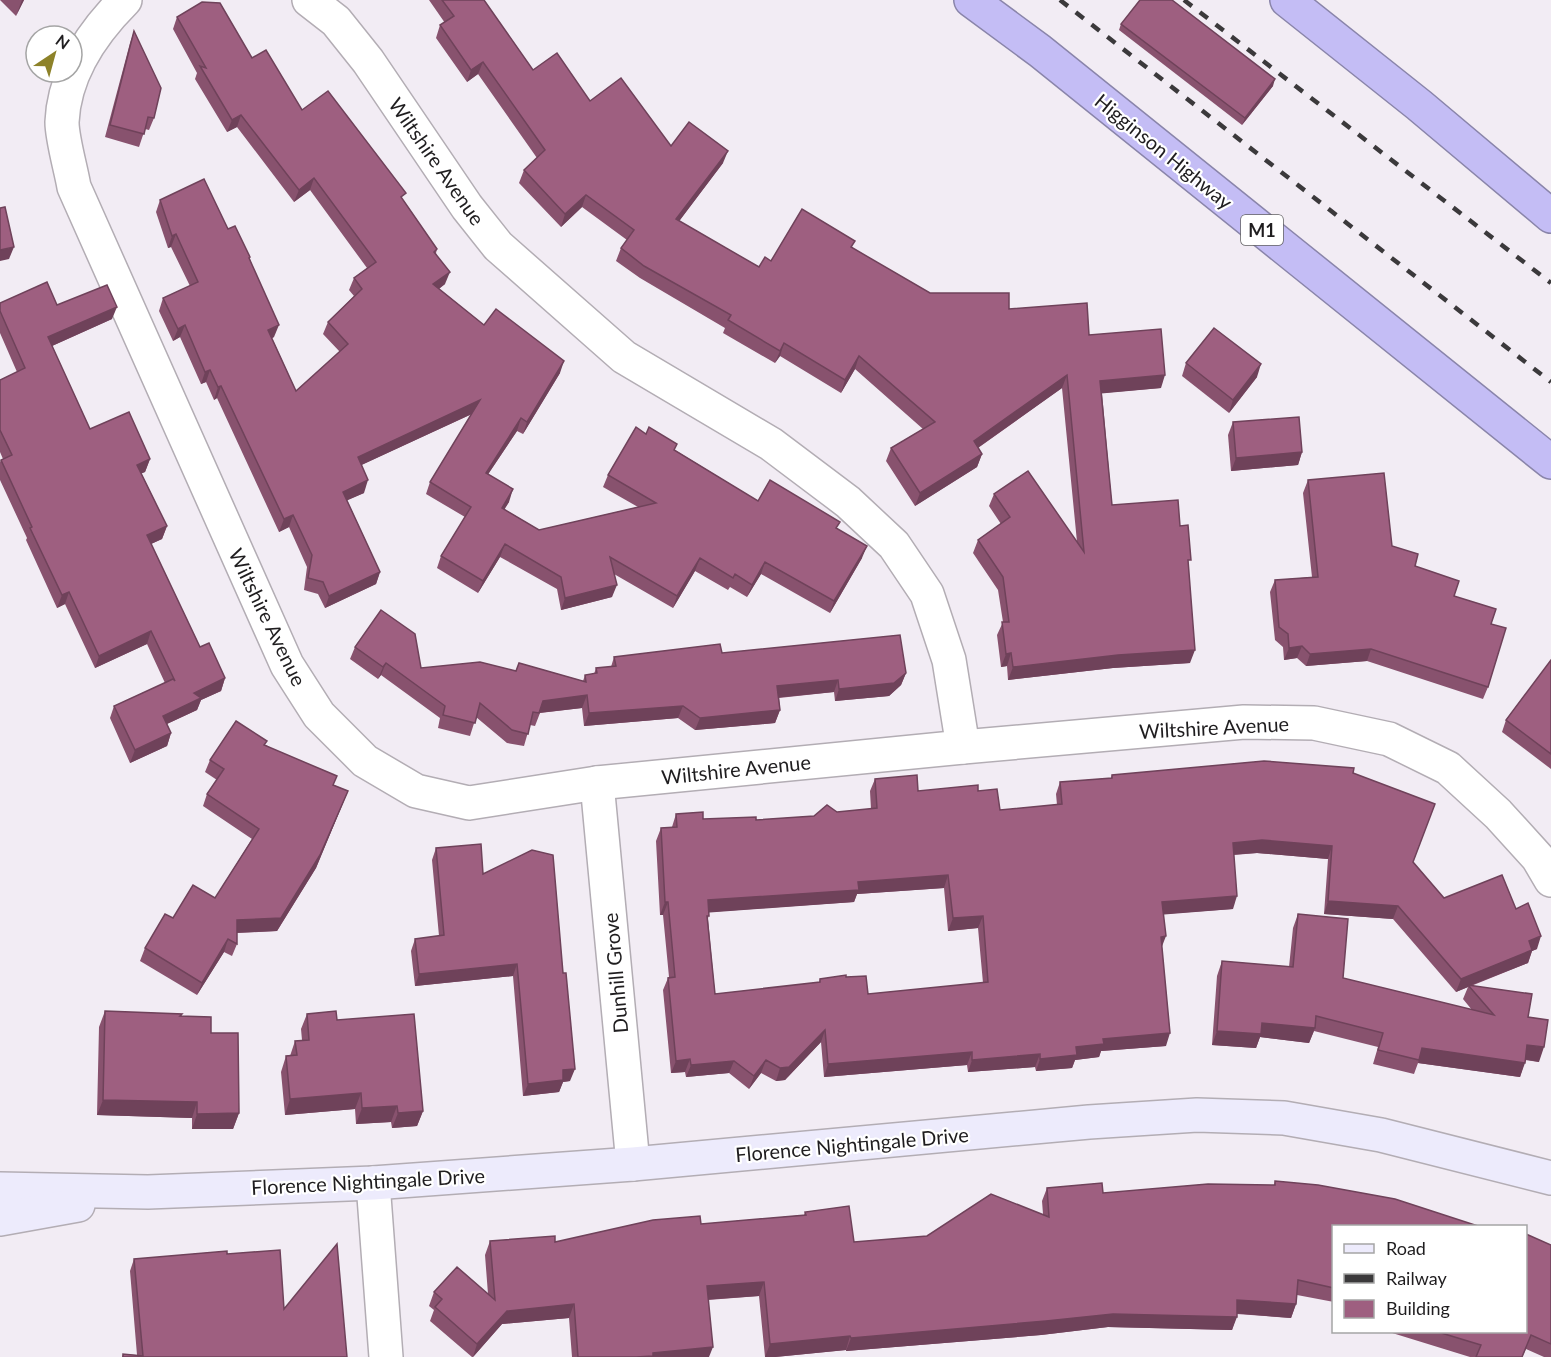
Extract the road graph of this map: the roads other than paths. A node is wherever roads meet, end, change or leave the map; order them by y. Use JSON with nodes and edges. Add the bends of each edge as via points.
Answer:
{"nodes":[{"id":1,"x":124,"y":0,"type":"edge"},
{"id":2,"x":309,"y":0,"type":"edge"},
{"id":3,"x":954,"y":0,"type":"edge"},
{"id":4,"x":971,"y":0,"type":"edge"},
{"id":5,"x":1287,"y":0,"type":"edge"},
{"id":6,"x":1040,"y":51,"type":"junction"},
{"id":7,"x":1551,"y":216,"type":"edge"},
{"id":8,"x":1551,"y":462,"type":"edge"},
{"id":9,"x":963,"y":747,"type":"junction"},
{"id":10,"x":597,"y":783,"type":"junction"},
{"id":11,"x":1551,"y":880,"type":"edge"},
{"id":12,"x":633,"y":1164,"type":"junction"},
{"id":13,"x":1551,"y":1178,"type":"edge"},
{"id":14,"x":374,"y":1183,"type":"junction"},
{"id":15,"x":0,"y":1189,"type":"edge"},
{"id":16,"x":148,"y":1192,"type":"junction"},
{"id":17,"x":0,"y":1219,"type":"edge"},
{"id":18,"x":386,"y":1357,"type":"edge"}],
"edges":[{"from":1,"to":10,"type":"street","name":"Wiltshire Avenue","via":[[88,45],[69,83],[62,124],[74,187],[287,665],[319,715],[365,760],[416,791],[469,803]]},
{"from":2,"to":9,"type":"street","name":"Wiltshire Avenue","via":[[336,21],[368,61],[466,207],[498,246],[624,357],[771,444],[848,502],[894,545],[927,594],[949,660]]},
{"from":3,"to":6,"type":"highway"},
{"from":4,"to":6,"type":"highway","name":"Higginson Highway","number":"M1"},
{"from":5,"to":7,"type":"highway"},
{"from":6,"to":8,"type":"highway","name":"Higginson Highway","number":"M1"},
{"from":9,"to":10,"type":"street","name":"Wiltshire Avenue"},
{"from":9,"to":11,"type":"street","name":"Wiltshire Avenue","via":[[1244,722],[1314,723],[1389,739],[1448,768],[1498,814],[1538,858]]},
{"from":10,"to":12,"type":"street","name":"Dunhill Grove"},
{"from":12,"to":13,"type":"street","name":"Florence Nightingale Drive","via":[[1197,1115],[1284,1118],[1381,1135]]},
{"from":12,"to":14,"type":"street","name":"Florence Nightingale Drive"},
{"from":14,"to":16,"type":"street","name":"Florence Nightingale Drive"},
{"from":14,"to":18,"type":"street"},
{"from":15,"to":16,"type":"street","name":"Florence Nightingale Drive"},
{"from":16,"to":17,"type":"street","name":"Florence Nightingale Drive"}]}
